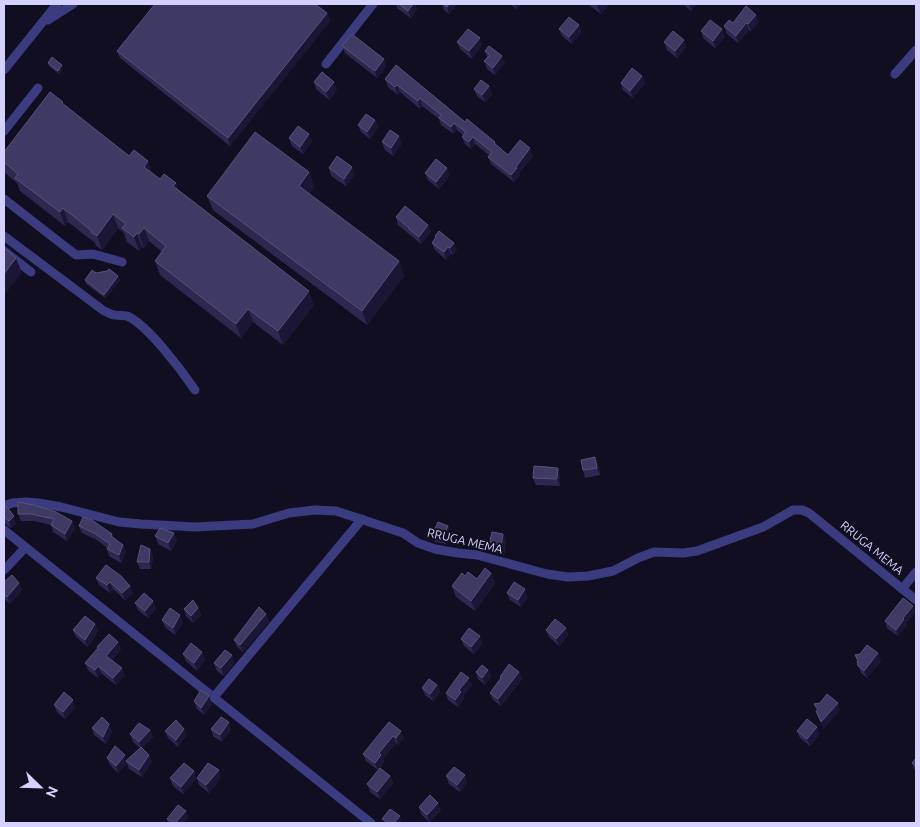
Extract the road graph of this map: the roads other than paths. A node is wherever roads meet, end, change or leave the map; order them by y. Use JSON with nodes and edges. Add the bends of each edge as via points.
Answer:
{"nodes":[{"id":1,"x":57,"y":4,"type":"edge"},
{"id":2,"x":73,"y":4,"type":"edge"},
{"id":3,"x":373,"y":4,"type":"edge"},
{"id":4,"x":41,"y":24,"type":"junction"},
{"id":5,"x":916,"y":50,"type":"edge"},
{"id":6,"x":326,"y":64,"type":"dead end"},
{"id":7,"x":4,"y":70,"type":"edge"},
{"id":8,"x":894,"y":74,"type":"dead end"},
{"id":9,"x":38,"y":88,"type":"dead end"},
{"id":10,"x":4,"y":131,"type":"edge"},
{"id":11,"x":4,"y":199,"type":"edge"},
{"id":12,"x":4,"y":236,"type":"edge"},
{"id":13,"x":4,"y":251,"type":"edge"},
{"id":14,"x":122,"y":262,"type":"dead end"},
{"id":15,"x":32,"y":272,"type":"dead end"},
{"id":16,"x":195,"y":390,"type":"dead end"},
{"id":17,"x":4,"y":506,"type":"edge"},
{"id":18,"x":362,"y":519,"type":"junction"},
{"id":19,"x":4,"y":530,"type":"edge"},
{"id":20,"x":25,"y":548,"type":"junction"},
{"id":21,"x":4,"y":570,"type":"edge"},
{"id":22,"x":916,"y":572,"type":"edge"},
{"id":23,"x":902,"y":589,"type":"junction"},
{"id":24,"x":916,"y":600,"type":"edge"},
{"id":25,"x":214,"y":697,"type":"junction"},
{"id":26,"x":367,"y":822,"type":"edge"}],
"edges":[{"from":1,"to":4,"type":"street"},
{"from":2,"to":4,"type":"street"},
{"from":3,"to":6,"type":"street"},
{"from":4,"to":7,"type":"street"},
{"from":5,"to":8,"type":"street"},
{"from":9,"to":10,"type":"street"},
{"from":11,"to":14,"type":"street","via":[[76,255],[93,254]]},
{"from":12,"to":16,"type":"street","via":[[104,311],[135,321],[168,353]]},
{"from":13,"to":15,"type":"street"},
{"from":17,"to":18,"type":"street","name":"RRUGA MEMA","via":[[38,503],[120,522],[195,528],[253,524],[289,513],[315,510],[336,511]]},
{"from":18,"to":23,"type":"street","name":"RRUGA MEMA","via":[[403,533],[435,550],[477,555],[568,577],[613,571],[654,552],[697,551],[763,527],[793,510],[802,510]]},
{"from":18,"to":25,"type":"street"},
{"from":19,"to":20,"type":"street"},
{"from":20,"to":21,"type":"street"},
{"from":20,"to":25,"type":"street"},
{"from":22,"to":23,"type":"street"},
{"from":23,"to":24,"type":"street","name":"RRUGA MEMA"},
{"from":25,"to":26,"type":"street"}]}
